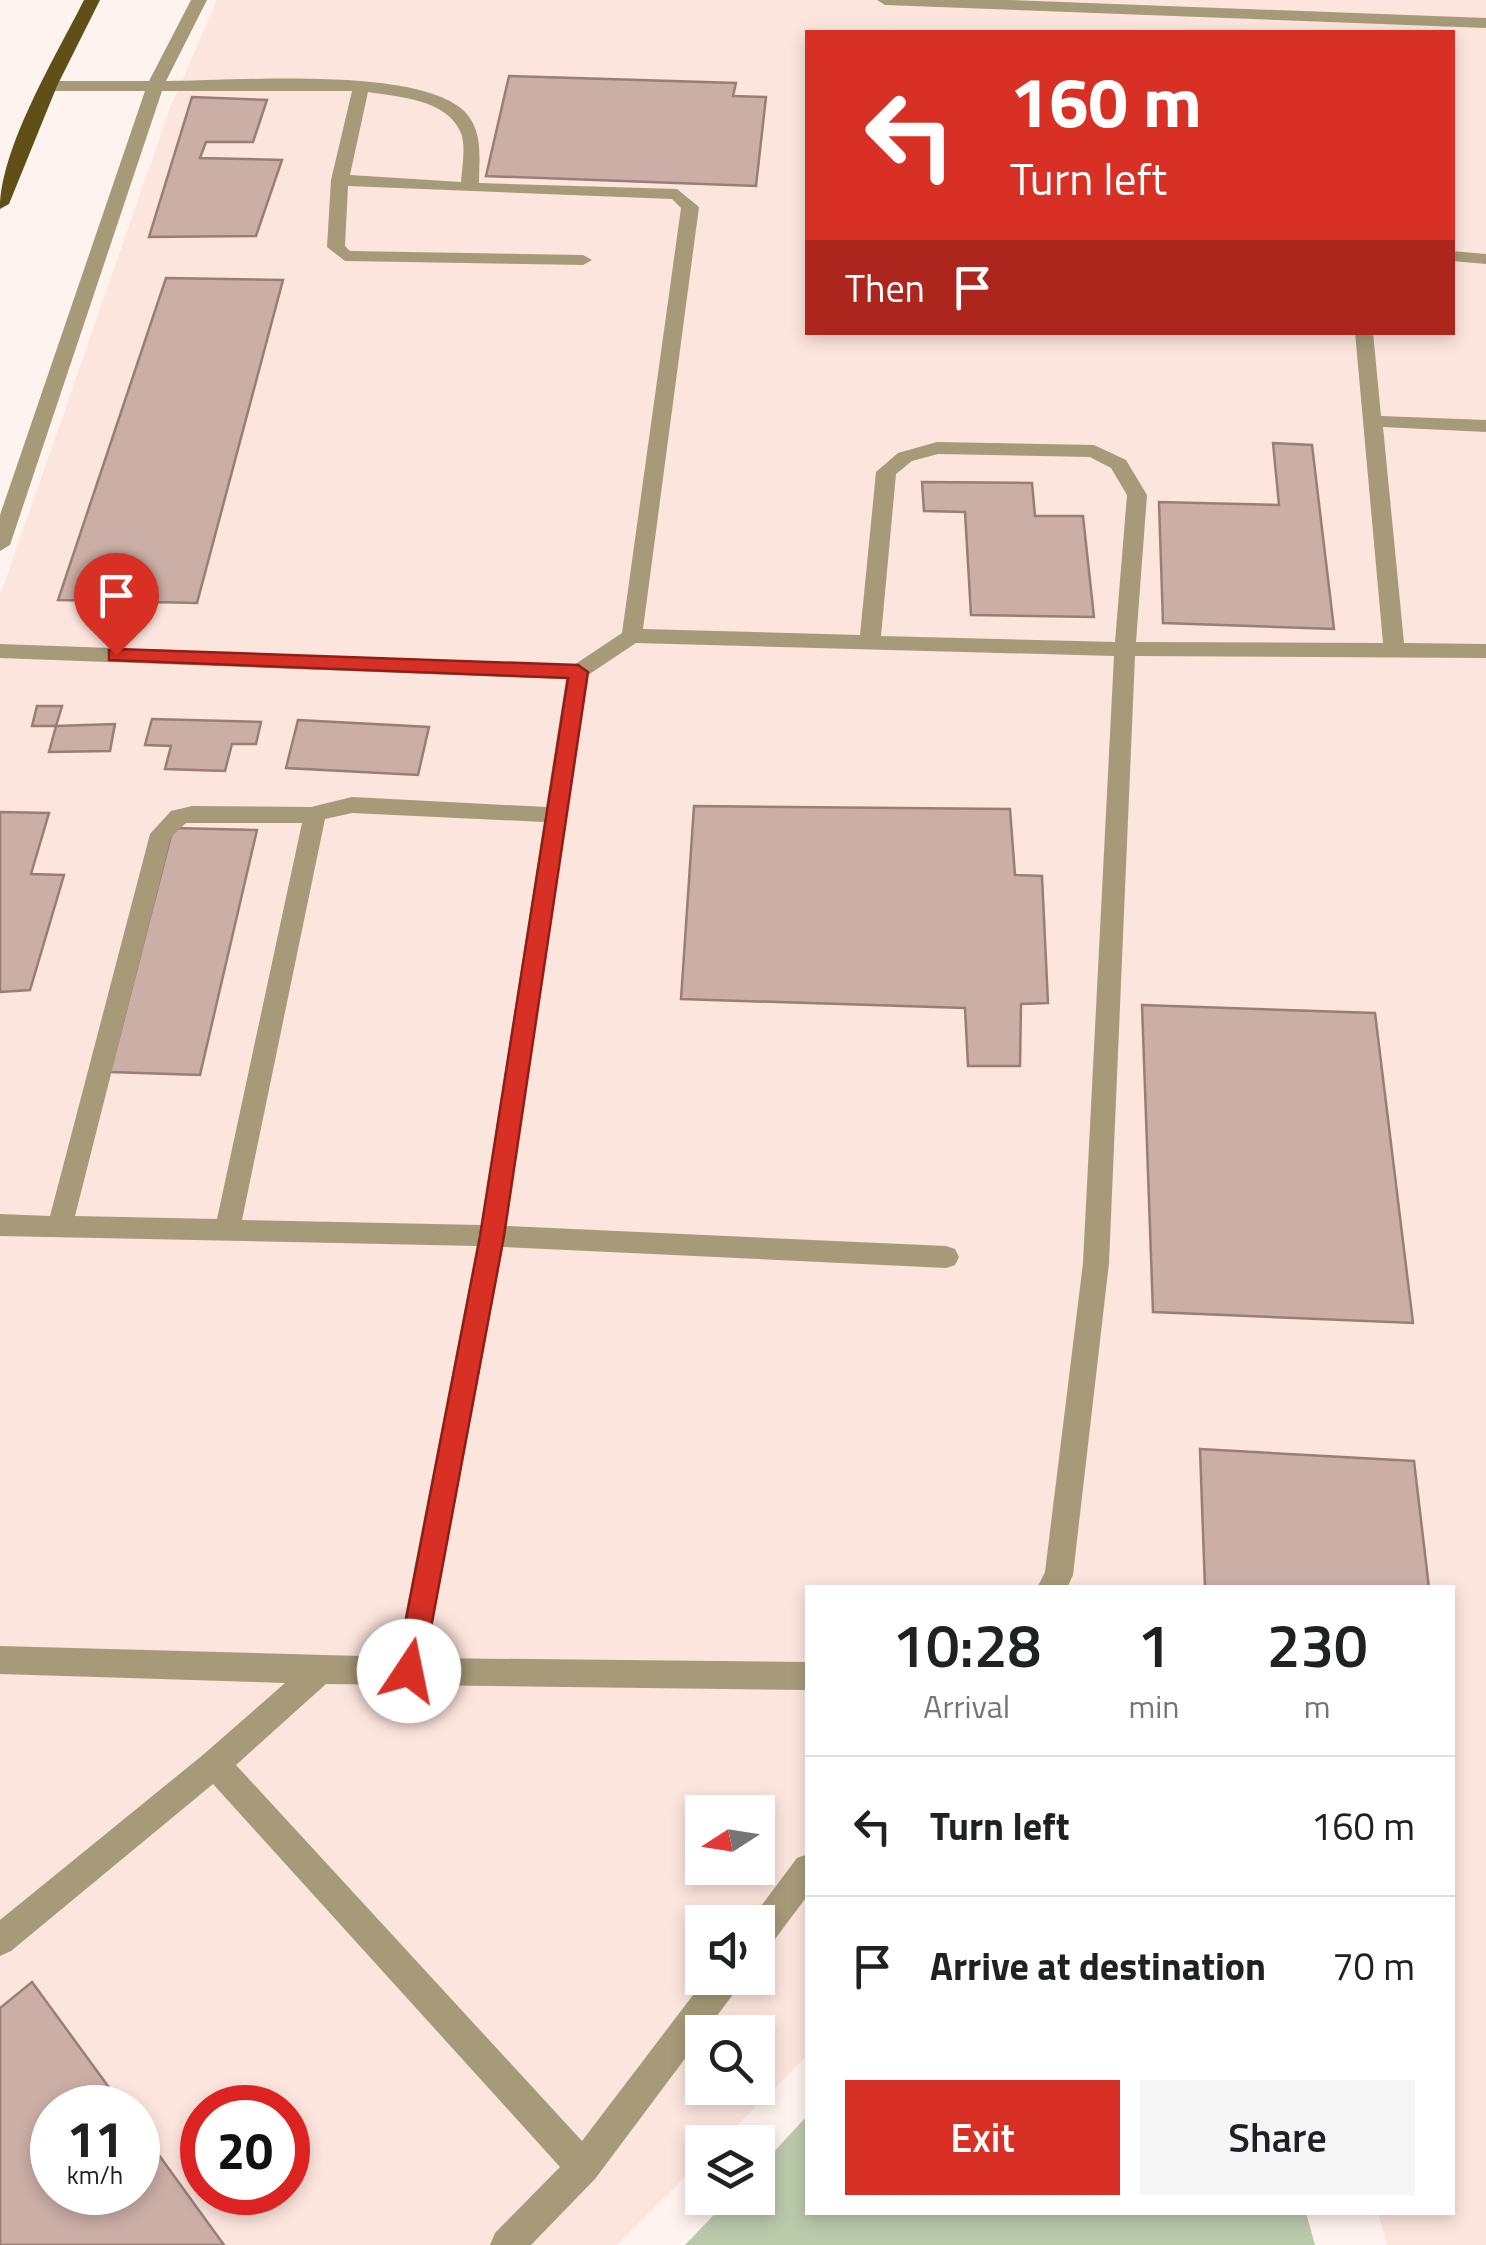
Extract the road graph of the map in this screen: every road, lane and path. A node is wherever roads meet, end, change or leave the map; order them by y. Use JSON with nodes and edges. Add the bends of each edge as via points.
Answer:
{"nodes":[{"id":1,"x":92,"y":0,"type":"edge"},
{"id":2,"x":199,"y":0,"type":"edge"},
{"id":3,"x":885,"y":0,"type":"edge"},
{"id":4,"x":1486,"y":23,"type":"edge"},
{"id":5,"x":1320,"y":25,"type":"edge"},
{"id":6,"x":49,"y":86,"type":"junction"},
{"id":7,"x":155,"y":86,"type":"junction"},
{"id":8,"x":361,"y":86,"type":"junction"},
{"id":9,"x":340,"y":180,"type":"junction"},
{"id":10,"x":470,"y":188,"type":"junction"},
{"id":11,"x":0,"y":204,"type":"edge"},
{"id":12,"x":1455,"y":256,"type":"edge"},
{"id":13,"x":1486,"y":259,"type":"edge"},
{"id":14,"x":583,"y":260,"type":"dead end"},
{"id":15,"x":1364,"y":335,"type":"edge"},
{"id":16,"x":1372,"y":421,"type":"junction"},
{"id":17,"x":1486,"y":426,"type":"edge"},
{"id":18,"x":0,"y":545,"type":"edge"},
{"id":19,"x":632,"y":636,"type":"junction"},
{"id":20,"x":870,"y":643,"type":"junction"},
{"id":21,"x":1126,"y":649,"type":"junction"},
{"id":22,"x":0,"y":651,"type":"edge"},
{"id":23,"x":1394,"y":651,"type":"junction"},
{"id":24,"x":1486,"y":651,"type":"edge"},
{"id":25,"x":578,"y":672,"type":"junction"},
{"id":26,"x":315,"y":815,"type":"junction"},
{"id":27,"x":555,"y":815,"type":"junction"},
{"id":28,"x":0,"y":1225,"type":"edge"},
{"id":29,"x":60,"y":1225,"type":"junction"},
{"id":30,"x":227,"y":1231,"type":"junction"},
{"id":31,"x":492,"y":1236,"type":"junction"},
{"id":32,"x":946,"y":1257,"type":"dead end"},
{"id":33,"x":1053,"y":1585,"type":"edge"},
{"id":34,"x":0,"y":1660,"type":"edge"},
{"id":35,"x":320,"y":1670,"type":"junction"},
{"id":36,"x":409,"y":1671,"type":"junction"},
{"id":37,"x":805,"y":1676,"type":"edge"},
{"id":38,"x":215,"y":1764,"type":"junction"},
{"id":39,"x":805,"y":1874,"type":"edge"},
{"id":40,"x":775,"y":1914,"type":"edge"},
{"id":41,"x":0,"y":1940,"type":"edge"},
{"id":42,"x":713,"y":1995,"type":"edge"},
{"id":43,"x":583,"y":2167,"type":"junction"},
{"id":44,"x":507,"y":2245,"type":"edge"}],
"edges":[{"from":1,"to":6,"type":"main road"},
{"from":2,"to":7,"type":"lane"},
{"from":3,"to":5,"type":"lane"},
{"from":4,"to":5,"type":"lane"},
{"from":6,"to":7,"type":"lane"},
{"from":6,"to":11,"type":"main road"},
{"from":7,"to":8,"type":"lane"},
{"from":7,"to":18,"type":"lane"},
{"from":8,"to":9,"type":"lane"},
{"from":8,"to":10,"type":"lane","via":[[423,95],[457,114],[471,136]]},
{"from":9,"to":10,"type":"lane"},
{"from":9,"to":14,"type":"lane","via":[[336,247],[345,256]]},
{"from":10,"to":19,"type":"lane","via":[[677,194],[690,207]]},
{"from":12,"to":13,"type":"lane"},
{"from":15,"to":16,"type":"lane"},
{"from":16,"to":17,"type":"lane"},
{"from":16,"to":23,"type":"lane"},
{"from":19,"to":20,"type":"lane"},
{"from":19,"to":25,"type":"lane"},
{"from":20,"to":21,"type":"lane"},
{"from":20,"to":21,"type":"lane","via":[[886,472],[905,457],[957,448],[1094,452],[1119,464],[1136,496]]},
{"from":21,"to":23,"type":"lane"},
{"from":21,"to":33,"type":"lane","via":[[1096,1263]]},
{"from":22,"to":25,"type":"lane"},
{"from":23,"to":24,"type":"lane"},
{"from":25,"to":27,"type":"lane"},
{"from":26,"to":27,"type":"lane","via":[[352,806]]},
{"from":26,"to":29,"type":"lane","via":[[192,814],[161,834]]},
{"from":26,"to":30,"type":"lane"},
{"from":27,"to":31,"type":"lane"},
{"from":28,"to":29,"type":"lane"},
{"from":29,"to":30,"type":"lane"},
{"from":30,"to":31,"type":"lane"},
{"from":31,"to":32,"type":"lane"},
{"from":31,"to":36,"type":"lane"},
{"from":34,"to":35,"type":"lane"},
{"from":35,"to":36,"type":"lane"},
{"from":35,"to":38,"type":"lane"},
{"from":36,"to":37,"type":"lane"},
{"from":38,"to":41,"type":"lane"},
{"from":38,"to":43,"type":"lane"},
{"from":39,"to":40,"type":"lane"},
{"from":42,"to":43,"type":"lane"},
{"from":43,"to":44,"type":"lane"}]}
